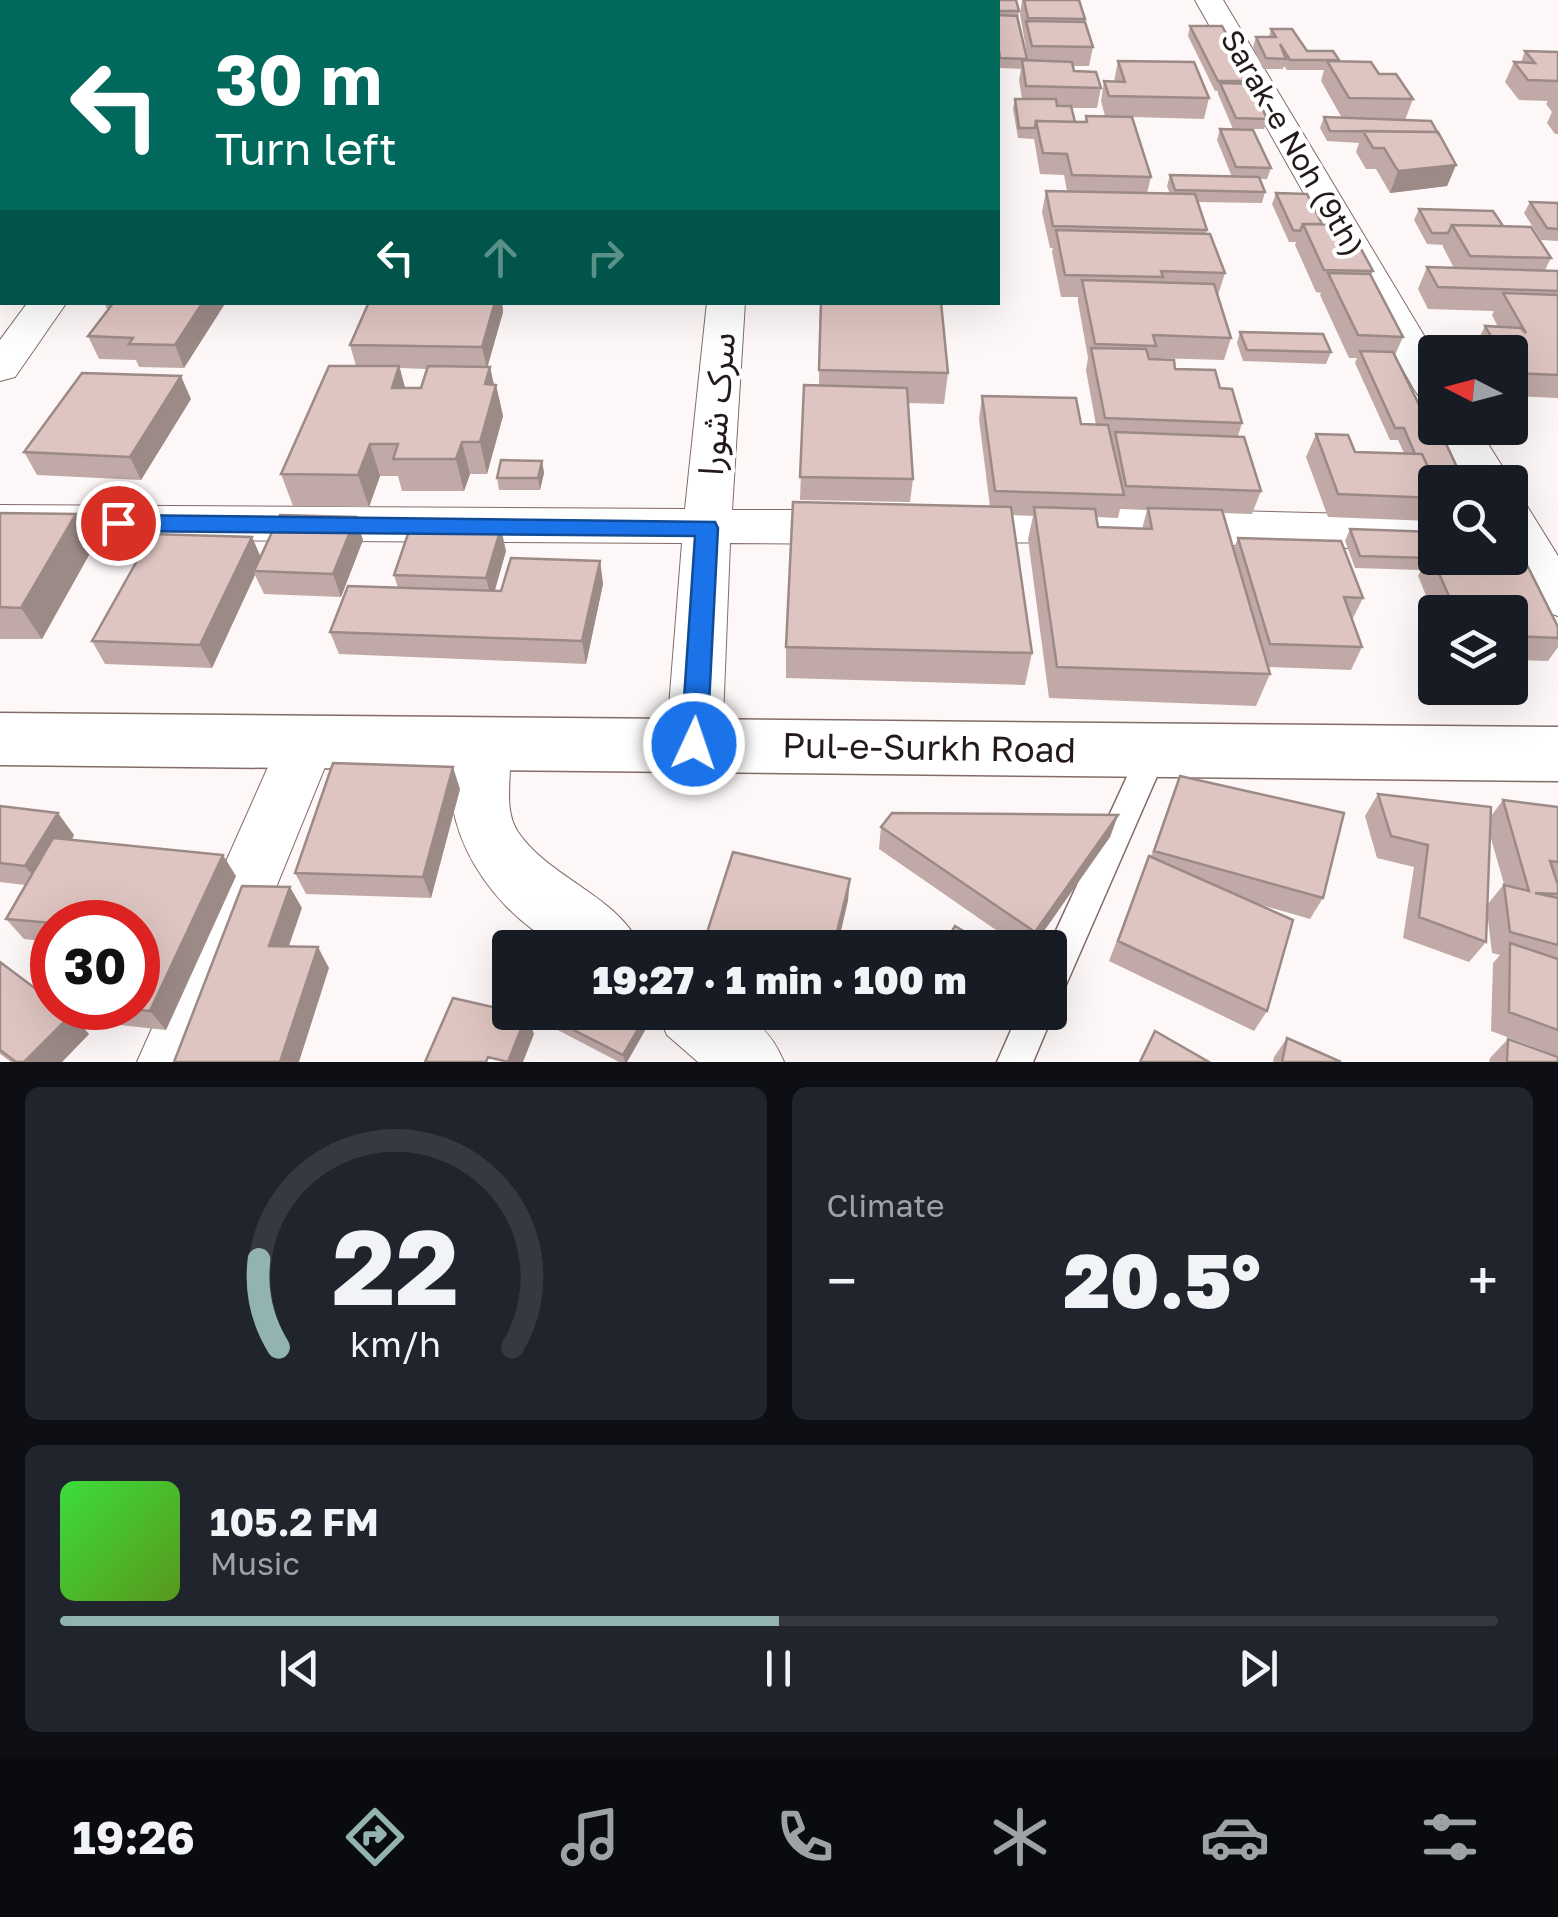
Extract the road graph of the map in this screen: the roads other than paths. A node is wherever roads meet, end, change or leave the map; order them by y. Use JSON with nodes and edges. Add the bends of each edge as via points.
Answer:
{"nodes":[{"id":1,"x":1209,"y":0,"type":"edge"},
{"id":2,"x":46,"y":305,"type":"edge"},
{"id":3,"x":726,"y":305,"type":"edge"},
{"id":4,"x":1418,"y":360,"type":"edge"},
{"id":5,"x":0,"y":368,"type":"edge"},
{"id":6,"x":0,"y":522,"type":"edge"},
{"id":7,"x":706,"y":528,"type":"junction"},
{"id":8,"x":1418,"y":533,"type":"edge"},
{"id":9,"x":1528,"y":539,"type":"edge"},
{"id":10,"x":1558,"y":597,"type":"edge"},
{"id":11,"x":0,"y":739,"type":"edge"},
{"id":12,"x":308,"y":740,"type":"junction"},
{"id":13,"x":484,"y":742,"type":"junction"},
{"id":14,"x":694,"y":744,"type":"junction"},
{"id":15,"x":1153,"y":751,"type":"junction"},
{"id":16,"x":1558,"y":754,"type":"edge"},
{"id":17,"x":588,"y":930,"type":"edge"},
{"id":18,"x":1067,"y":944,"type":"edge"},
{"id":19,"x":712,"y":1030,"type":"edge"},
{"id":20,"x":1028,"y":1030,"type":"edge"},
{"id":21,"x":172,"y":1062,"type":"edge"},
{"id":22,"x":750,"y":1062,"type":"edge"},
{"id":23,"x":1014,"y":1062,"type":"edge"}],
"edges":[{"from":1,"to":4,"type":"street","name":"Sarak-e Noh (9th)"},
{"from":2,"to":5,"type":"street"},
{"from":3,"to":7,"type":"street","name":"سرک شورا"},
{"from":6,"to":7,"type":"street"},
{"from":7,"to":8,"type":"street","via":[[1110,525]]},
{"from":7,"to":14,"type":"street","name":"سرک شورا"},
{"from":9,"to":10,"type":"street"},
{"from":11,"to":12,"type":"street","name":"Pul-e-Surkh Road"},
{"from":12,"to":13,"type":"street","name":"Pul-e-Surkh Road"},
{"from":12,"to":21,"type":"street"},
{"from":13,"to":14,"type":"street","name":"Pul-e-Surkh Road"},
{"from":13,"to":17,"type":"street","via":[[486,832],[501,858]]},
{"from":14,"to":15,"type":"street","name":"Pul-e-Surkh Road"},
{"from":15,"to":16,"type":"street","name":"Pul-e-Surkh Road"},
{"from":15,"to":18,"type":"lane"},
{"from":19,"to":22,"type":"street"},
{"from":20,"to":23,"type":"lane"}]}
